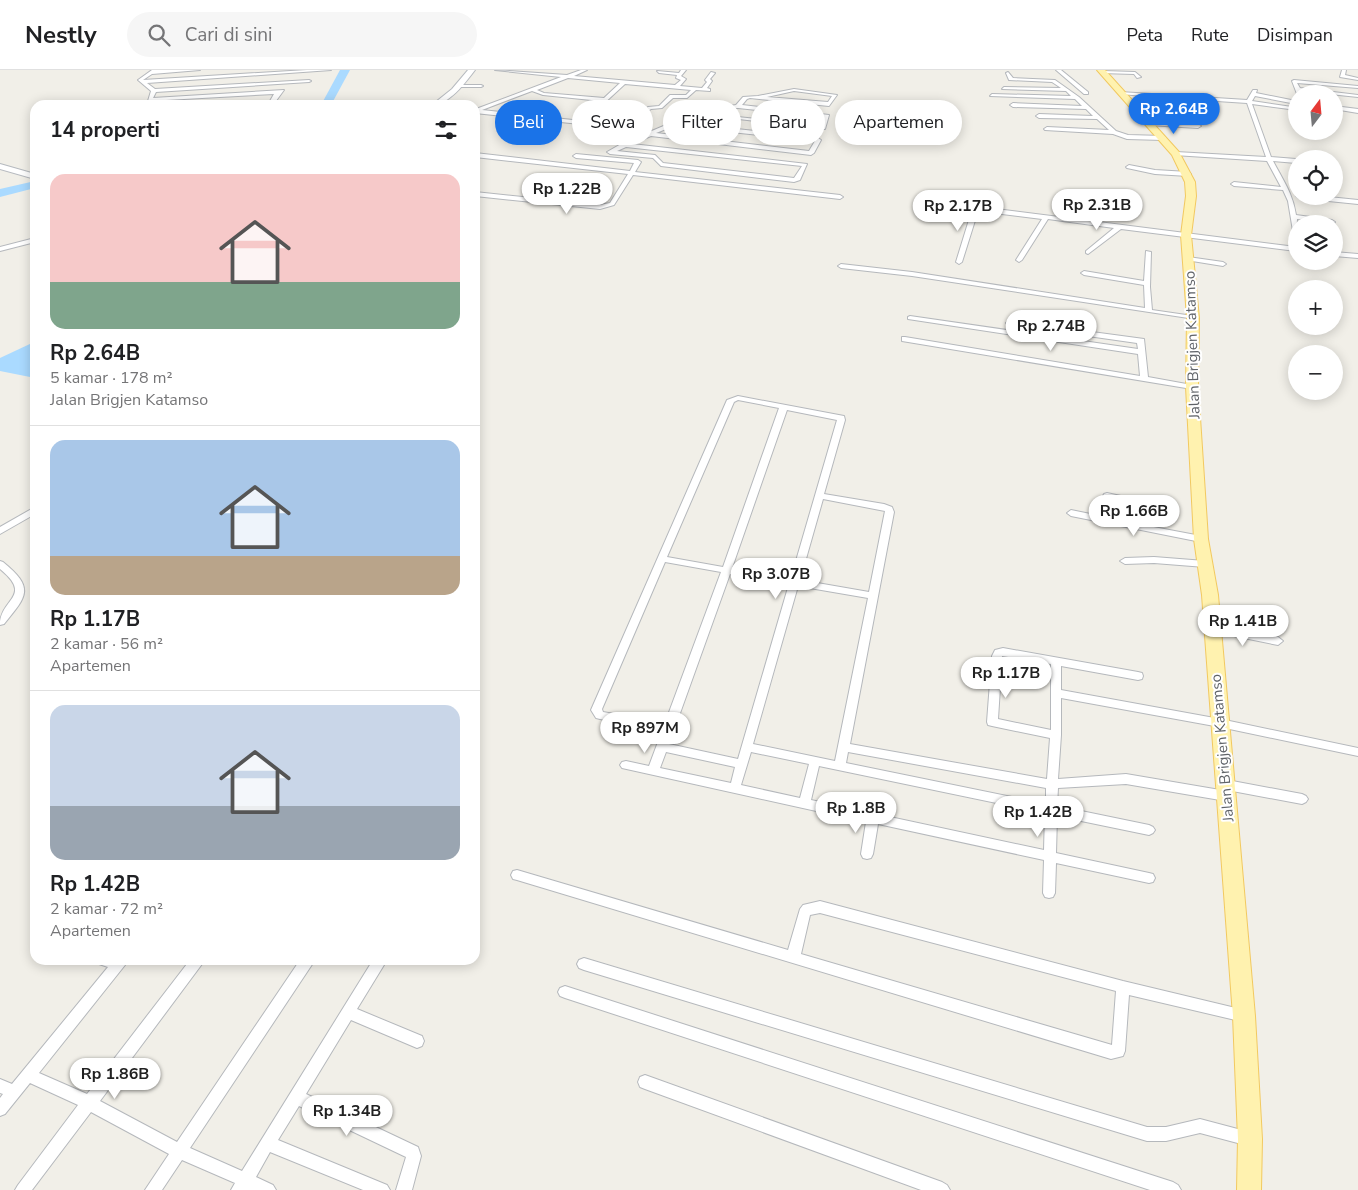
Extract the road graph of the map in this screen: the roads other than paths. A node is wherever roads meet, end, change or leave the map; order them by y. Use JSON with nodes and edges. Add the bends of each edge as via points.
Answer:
{"nodes":[{"id":1,"x":155,"y":70,"type":"edge"},
{"id":2,"x":198,"y":70,"type":"edge"},
{"id":3,"x":329,"y":70,"type":"edge"},
{"id":4,"x":472,"y":70,"type":"edge"},
{"id":5,"x":497,"y":70,"type":"edge"},
{"id":6,"x":585,"y":70,"type":"edge"},
{"id":7,"x":1058,"y":70,"type":"edge"},
{"id":8,"x":1344,"y":70,"type":"edge"},
{"id":9,"x":525,"y":71,"type":"edge"},
{"id":10,"x":1102,"y":71,"type":"edge"},
{"id":11,"x":659,"y":72,"type":"dead end"},
{"id":12,"x":682,"y":72,"type":"edge"},
{"id":13,"x":148,"y":73,"type":"junction"},
{"id":14,"x":713,"y":73,"type":"dead end"},
{"id":15,"x":1008,"y":73,"type":"dead end"},
{"id":16,"x":593,"y":74,"type":"dead end"},
{"id":17,"x":567,"y":76,"type":"junction"},
{"id":18,"x":1140,"y":77,"type":"dead end"},
{"id":19,"x":588,"y":78,"type":"junction"},
{"id":20,"x":1358,"y":79,"type":"edge"},
{"id":21,"x":309,"y":81,"type":"junction"},
{"id":22,"x":142,"y":82,"type":"junction"},
{"id":23,"x":624,"y":82,"type":"junction"},
{"id":24,"x":1297,"y":85,"type":"edge"},
{"id":25,"x":1334,"y":85,"type":"edge"},
{"id":26,"x":458,"y":86,"type":"junction"},
{"id":27,"x":481,"y":86,"type":"dead end"},
{"id":28,"x":1343,"y":86,"type":"edge"},
{"id":29,"x":676,"y":87,"type":"junction"},
{"id":30,"x":1004,"y":88,"type":"dead end"},
{"id":31,"x":1358,"y":88,"type":"edge"},
{"id":32,"x":694,"y":89,"type":"junction"},
{"id":33,"x":533,"y":90,"type":"junction"},
{"id":34,"x":1067,"y":90,"type":"junction"},
{"id":35,"x":154,"y":91,"type":"junction"},
{"id":36,"x":280,"y":92,"type":"junction"},
{"id":37,"x":1086,"y":93,"type":"dead end"},
{"id":38,"x":1120,"y":93,"type":"junction"},
{"id":39,"x":992,"y":95,"type":"dead end"},
{"id":40,"x":1343,"y":95,"type":"edge"},
{"id":41,"x":1181,"y":96,"type":"junction"},
{"id":42,"x":1358,"y":96,"type":"edge"},
{"id":43,"x":760,"y":97,"type":"junction"},
{"id":44,"x":1077,"y":98,"type":"junction"},
{"id":45,"x":274,"y":100,"type":"edge"},
{"id":46,"x":441,"y":100,"type":"edge"},
{"id":47,"x":604,"y":100,"type":"joint"},
{"id":48,"x":790,"y":100,"type":"edge"},
{"id":49,"x":1288,"y":100,"type":"edge"},
{"id":50,"x":1249,"y":102,"type":"junction"},
{"id":51,"x":741,"y":103,"type":"edge"},
{"id":52,"x":1343,"y":103,"type":"edge"},
{"id":53,"x":825,"y":104,"type":"edge"},
{"id":54,"x":1358,"y":104,"type":"edge"},
{"id":55,"x":1013,"y":105,"type":"dead end"},
{"id":56,"x":1288,"y":107,"type":"edge"},
{"id":57,"x":653,"y":108,"type":"edge"},
{"id":58,"x":1088,"y":108,"type":"junction"},
{"id":59,"x":1135,"y":108,"type":"junction"},
{"id":60,"x":1161,"y":108,"type":"dead end"},
{"id":61,"x":1185,"y":108,"type":"dead end"},
{"id":62,"x":480,"y":109,"type":"edge"},
{"id":63,"x":1343,"y":109,"type":"edge"},
{"id":64,"x":480,"y":111,"type":"edge"},
{"id":65,"x":1358,"y":111,"type":"edge"},
{"id":66,"x":495,"y":113,"type":"edge"},
{"id":67,"x":1039,"y":116,"type":"dead end"},
{"id":68,"x":1099,"y":118,"type":"junction"},
{"id":69,"x":1150,"y":124,"type":"junction"},
{"id":70,"x":1198,"y":126,"type":"dead end"},
{"id":71,"x":1047,"y":129,"type":"dead end"},
{"id":72,"x":653,"y":132,"type":"edge"},
{"id":73,"x":751,"y":132,"type":"edge"},
{"id":74,"x":1114,"y":132,"type":"junction"},
{"id":75,"x":653,"y":135,"type":"edge"},
{"id":76,"x":1163,"y":138,"type":"junction"},
{"id":77,"x":622,"y":145,"type":"joint"},
{"id":78,"x":815,"y":145,"type":"edge"},
{"id":79,"x":758,"y":147,"type":"junction"},
{"id":80,"x":1176,"y":154,"type":"junction"},
{"id":81,"x":576,"y":156,"type":"dead end"},
{"id":82,"x":480,"y":157,"type":"edge"},
{"id":83,"x":1269,"y":159,"type":"junction"},
{"id":84,"x":750,"y":160,"type":"junction"},
{"id":85,"x":1288,"y":160,"type":"edge"},
{"id":86,"x":0,"y":166,"type":"edge"},
{"id":87,"x":1129,"y":167,"type":"dead end"},
{"id":88,"x":633,"y":172,"type":"junction"},
{"id":89,"x":30,"y":173,"type":"edge"},
{"id":90,"x":740,"y":174,"type":"junction"},
{"id":91,"x":1188,"y":174,"type":"junction"},
{"id":92,"x":732,"y":184,"type":"junction"},
{"id":93,"x":1234,"y":184,"type":"dead end"},
{"id":94,"x":1286,"y":189,"type":"joint"},
{"id":95,"x":480,"y":195,"type":"edge"},
{"id":96,"x":840,"y":197,"type":"dead end"},
{"id":97,"x":1343,"y":201,"type":"edge"},
{"id":98,"x":1358,"y":202,"type":"edge"},
{"id":99,"x":932,"y":203,"type":"dead end"},
{"id":100,"x":976,"y":208,"type":"junction"},
{"id":101,"x":1046,"y":217,"type":"junction"},
{"id":102,"x":1120,"y":226,"type":"junction"},
{"id":103,"x":1186,"y":235,"type":"junction"},
{"id":104,"x":30,"y":241,"type":"edge"},
{"id":105,"x":1288,"y":248,"type":"edge"},
{"id":106,"x":0,"y":249,"type":"edge"},
{"id":107,"x":1088,"y":252,"type":"dead end"},
{"id":108,"x":1148,"y":252,"type":"dead end"},
{"id":109,"x":1343,"y":255,"type":"edge"},
{"id":110,"x":1358,"y":256,"type":"edge"},
{"id":111,"x":1188,"y":259,"type":"junction"},
{"id":112,"x":1020,"y":260,"type":"dead end"},
{"id":113,"x":959,"y":262,"type":"dead end"},
{"id":114,"x":1223,"y":264,"type":"dead end"},
{"id":115,"x":841,"y":266,"type":"dead end"},
{"id":116,"x":1084,"y":273,"type":"dead end"},
{"id":117,"x":1147,"y":284,"type":"junction"},
{"id":118,"x":1149,"y":311,"type":"junction"},
{"id":119,"x":910,"y":318,"type":"dead end"},
{"id":120,"x":1193,"y":318,"type":"junction"},
{"id":121,"x":1010,"y":323,"type":"dead end"},
{"id":122,"x":905,"y":338,"type":"dead end"},
{"id":123,"x":1142,"y":352,"type":"junction"},
{"id":124,"x":1144,"y":378,"type":"junction"},
{"id":125,"x":1192,"y":387,"type":"junction"},
{"id":126,"x":784,"y":406,"type":"junction"},
{"id":127,"x":819,"y":496,"type":"junction"},
{"id":128,"x":1107,"y":496,"type":"dead end"},
{"id":129,"x":30,"y":513,"type":"edge"},
{"id":130,"x":1071,"y":513,"type":"dead end"},
{"id":131,"x":1139,"y":526,"type":"junction"},
{"id":132,"x":0,"y":531,"type":"edge"},
{"id":133,"x":1201,"y":539,"type":"junction"},
{"id":134,"x":663,"y":559,"type":"junction"},
{"id":135,"x":1124,"y":561,"type":"dead end"},
{"id":136,"x":0,"y":564,"type":"edge"},
{"id":137,"x":1205,"y":564,"type":"junction"},
{"id":138,"x":727,"y":570,"type":"junction"},
{"id":139,"x":794,"y":582,"type":"junction"},
{"id":140,"x":873,"y":596,"type":"junction"},
{"id":141,"x":0,"y":622,"type":"edge"},
{"id":142,"x":1213,"y":629,"type":"junction"},
{"id":143,"x":1278,"y":641,"type":"dead end"},
{"id":144,"x":1056,"y":662,"type":"junction"},
{"id":145,"x":1138,"y":676,"type":"dead end"},
{"id":146,"x":1056,"y":693,"type":"junction"},
{"id":147,"x":1220,"y":723,"type":"junction"},
{"id":148,"x":668,"y":728,"type":"junction"},
{"id":149,"x":1056,"y":735,"type":"junction"},
{"id":150,"x":662,"y":747,"type":"junction"},
{"id":151,"x":747,"y":747,"type":"junction"},
{"id":152,"x":843,"y":747,"type":"junction"},
{"id":153,"x":1358,"y":752,"type":"edge"},
{"id":154,"x":815,"y":761,"type":"junction"},
{"id":155,"x":742,"y":764,"type":"junction"},
{"id":156,"x":626,"y":765,"type":"dead end"},
{"id":157,"x":840,"y":766,"type":"junction"},
{"id":158,"x":653,"y":771,"type":"junction"},
{"id":159,"x":1052,"y":784,"type":"junction"},
{"id":160,"x":735,"y":788,"type":"junction"},
{"id":161,"x":1227,"y":791,"type":"junction"},
{"id":162,"x":1302,"y":798,"type":"dead end"},
{"id":163,"x":805,"y":803,"type":"junction"},
{"id":164,"x":1053,"y":810,"type":"junction"},
{"id":165,"x":872,"y":818,"type":"junction"},
{"id":166,"x":1149,"y":830,"type":"dead end"},
{"id":167,"x":867,"y":854,"type":"dead end"},
{"id":168,"x":1051,"y":856,"type":"junction"},
{"id":169,"x":517,"y":876,"type":"dead end"},
{"id":170,"x":1149,"y":878,"type":"dead end"},
{"id":171,"x":1050,"y":893,"type":"dead end"},
{"id":172,"x":793,"y":958,"type":"junction"},
{"id":173,"x":584,"y":964,"type":"dead end"},
{"id":174,"x":118,"y":965,"type":"edge"},
{"id":175,"x":194,"y":965,"type":"edge"},
{"id":176,"x":305,"y":965,"type":"edge"},
{"id":177,"x":377,"y":965,"type":"edge"},
{"id":178,"x":1123,"y":987,"type":"junction"},
{"id":179,"x":565,"y":992,"type":"dead end"},
{"id":180,"x":348,"y":1012,"type":"junction"},
{"id":181,"x":1244,"y":1016,"type":"junction"},
{"id":182,"x":417,"y":1040,"type":"dead end"},
{"id":183,"x":28,"y":1074,"type":"junction"},
{"id":184,"x":645,"y":1082,"type":"dead end"},
{"id":185,"x":0,"y":1086,"type":"edge"},
{"id":186,"x":14,"y":1092,"type":"junction"},
{"id":187,"x":296,"y":1097,"type":"junction"},
{"id":188,"x":89,"y":1103,"type":"junction"},
{"id":189,"x":0,"y":1109,"type":"edge"},
{"id":190,"x":1250,"y":1139,"type":"junction"},
{"id":191,"x":268,"y":1144,"type":"junction"},
{"id":192,"x":179,"y":1151,"type":"junction"},
{"id":193,"x":242,"y":1185,"type":"edge"},
{"id":194,"x":23,"y":1190,"type":"edge"},
{"id":195,"x":153,"y":1190,"type":"edge"},
{"id":196,"x":268,"y":1190,"type":"edge"},
{"id":197,"x":382,"y":1190,"type":"edge"},
{"id":198,"x":404,"y":1190,"type":"edge"},
{"id":199,"x":942,"y":1190,"type":"edge"},
{"id":200,"x":1174,"y":1190,"type":"edge"},
{"id":201,"x":1249,"y":1190,"type":"edge"}],
"edges":[{"from":1,"to":13,"type":"street"},
{"from":2,"to":13,"type":"street"},
{"from":3,"to":21,"type":"street"},
{"from":3,"to":22,"type":"street"},
{"from":4,"to":26,"type":"main road"},
{"from":5,"to":9,"type":"street"},
{"from":6,"to":17,"type":"street"},
{"from":7,"to":37,"type":"street"},
{"from":8,"to":20,"type":"street","via":[[1342,76]]},
{"from":9,"to":17,"type":"street"},
{"from":10,"to":18,"type":"street","via":[[1135,73]]},
{"from":10,"to":38,"type":"main road","name":"Jalan Brigjen Katamso"},
{"from":11,"to":12,"type":"street"},
{"from":12,"to":29,"type":"street","via":[[678,77],[684,79]]},
{"from":13,"to":22,"type":"street","via":[[140,79]]},
{"from":14,"to":32,"type":"street","via":[[707,80],[710,82],[706,90]]},
{"from":15,"to":34,"type":"street","via":[[1011,79],[1053,81]]},
{"from":16,"to":19,"type":"street"},
{"from":17,"to":19,"type":"street"},
{"from":17,"to":33,"type":"street"},
{"from":19,"to":23,"type":"street"},
{"from":21,"to":35,"type":"street"},
{"from":21,"to":36,"type":"street"},
{"from":22,"to":35,"type":"street"},
{"from":23,"to":29,"type":"street"},
{"from":23,"to":47,"type":"street"},
{"from":24,"to":25,"type":"street","via":[[1295,80]]},
{"from":26,"to":27,"type":"street"},
{"from":26,"to":46,"type":"main road"},
{"from":28,"to":31,"type":"street"},
{"from":29,"to":32,"type":"street"},
{"from":30,"to":34,"type":"street"},
{"from":32,"to":57,"type":"street","via":[[687,97],[672,96],[660,107]]},
{"from":33,"to":47,"type":"street","via":[[543,94]]},
{"from":33,"to":62,"type":"street"},
{"from":34,"to":44,"type":"street"},
{"from":35,"to":36,"type":"street","via":[[150,100]]},
{"from":36,"to":45,"type":"street"},
{"from":38,"to":41,"type":"street"},
{"from":38,"to":59,"type":"main road","name":"Jalan Brigjen Katamso"},
{"from":39,"to":44,"type":"street"},
{"from":40,"to":42,"type":"street"},
{"from":41,"to":50,"type":"street"},
{"from":41,"to":61,"type":"street"},
{"from":43,"to":48,"type":"street"},
{"from":43,"to":51,"type":"street","via":[[745,98]]},
{"from":43,"to":53,"type":"street","via":[[794,90],[835,95],[830,104]]},
{"from":44,"to":58,"type":"street"},
{"from":49,"to":50,"type":"street","via":[[1254,93]]},
{"from":50,"to":56,"type":"street"},
{"from":50,"to":83,"type":"street"},
{"from":52,"to":54,"type":"street"},
{"from":55,"to":58,"type":"street"},
{"from":58,"to":68,"type":"street"},
{"from":59,"to":60,"type":"street"},
{"from":59,"to":69,"type":"main road","name":"Jalan Brigjen Katamso"},
{"from":63,"to":65,"type":"street"},
{"from":64,"to":66,"type":"street"},
{"from":67,"to":68,"type":"street"},
{"from":68,"to":74,"type":"street"},
{"from":69,"to":70,"type":"street"},
{"from":69,"to":76,"type":"main road","name":"Jalan Brigjen Katamso"},
{"from":71,"to":74,"type":"street"},
{"from":72,"to":73,"type":"street","via":[[676,124]]},
{"from":74,"to":76,"type":"street","via":[[1127,137]]},
{"from":75,"to":79,"type":"street"},
{"from":76,"to":80,"type":"main road","name":"Jalan Brigjen Katamso"},
{"from":77,"to":84,"type":"street"},
{"from":77,"to":90,"type":"street","via":[[610,151],[655,157],[661,164]]},
{"from":78,"to":79,"type":"street","via":[[811,153]]},
{"from":79,"to":84,"type":"street"},
{"from":80,"to":83,"type":"street"},
{"from":80,"to":91,"type":"main road","name":"Jalan Brigjen Katamso"},
{"from":81,"to":88,"type":"street","via":[[637,161]]},
{"from":82,"to":88,"type":"street"},
{"from":83,"to":85,"type":"street"},
{"from":83,"to":94,"type":"street"},
{"from":84,"to":90,"type":"street"},
{"from":84,"to":90,"type":"street","via":[[805,165],[796,180]]},
{"from":86,"to":89,"type":"main road"},
{"from":87,"to":91,"type":"street"},
{"from":88,"to":92,"type":"street"},
{"from":88,"to":95,"type":"street","via":[[614,201],[600,208]]},
{"from":90,"to":92,"type":"street"},
{"from":91,"to":103,"type":"main road","name":"Jalan Brigjen Katamso","via":[[1191,196]]},
{"from":92,"to":96,"type":"street"},
{"from":93,"to":94,"type":"street"},
{"from":97,"to":98,"type":"street"},
{"from":99,"to":100,"type":"street"},
{"from":100,"to":101,"type":"street"},
{"from":100,"to":113,"type":"street"},
{"from":101,"to":102,"type":"street"},
{"from":101,"to":112,"type":"street"},
{"from":102,"to":103,"type":"street"},
{"from":102,"to":107,"type":"street"},
{"from":103,"to":105,"type":"street"},
{"from":103,"to":111,"type":"main road","name":"Jalan Brigjen Katamso"},
{"from":104,"to":106,"type":"street"},
{"from":108,"to":117,"type":"street"},
{"from":109,"to":110,"type":"street"},
{"from":111,"to":114,"type":"street"},
{"from":111,"to":120,"type":"main road","name":"Jalan Brigjen Katamso"},
{"from":115,"to":118,"type":"street"},
{"from":116,"to":117,"type":"street"},
{"from":117,"to":118,"type":"street"},
{"from":118,"to":120,"type":"street"},
{"from":119,"to":123,"type":"street"},
{"from":120,"to":125,"type":"main road","name":"Jalan Brigjen Katamso"},
{"from":121,"to":123,"type":"street","via":[[1141,341]]},
{"from":122,"to":124,"type":"street"},
{"from":123,"to":124,"type":"street"},
{"from":124,"to":125,"type":"street"},
{"from":125,"to":133,"type":"main road","name":"Jalan Brigjen Katamso"},
{"from":126,"to":127,"type":"street","via":[[841,418]]},
{"from":126,"to":134,"type":"street","via":[[741,398],[731,400]]},
{"from":126,"to":138,"type":"street"},
{"from":127,"to":139,"type":"street"},
{"from":127,"to":140,"type":"street","via":[[888,508],[890,512]]},
{"from":128,"to":131,"type":"street","via":[[1136,502]]},
{"from":129,"to":132,"type":"street"},
{"from":130,"to":131,"type":"street"},
{"from":131,"to":133,"type":"street"},
{"from":133,"to":137,"type":"main road","name":"Jalan Brigjen Katamso"},
{"from":134,"to":138,"type":"street"},
{"from":134,"to":148,"type":"street","via":[[596,710],[600,715]]},
{"from":135,"to":137,"type":"street"},
{"from":136,"to":141,"type":"street","via":[[16,575],[21,588],[19,596]]},
{"from":137,"to":142,"type":"main road","name":"Jalan Brigjen Katamso"},
{"from":138,"to":139,"type":"street"},
{"from":138,"to":148,"type":"street"},
{"from":139,"to":140,"type":"street"},
{"from":139,"to":151,"type":"street"},
{"from":140,"to":152,"type":"street"},
{"from":142,"to":143,"type":"street"},
{"from":142,"to":147,"type":"main road","name":"Jalan Brigjen Katamso"},
{"from":144,"to":145,"type":"street"},
{"from":144,"to":146,"type":"street"},
{"from":144,"to":149,"type":"street","via":[[999,653],[992,720],[995,724]]},
{"from":146,"to":147,"type":"street"},
{"from":146,"to":149,"type":"street"},
{"from":147,"to":153,"type":"street"},
{"from":147,"to":161,"type":"main road","name":"Jalan Brigjen Katamso"},
{"from":148,"to":150,"type":"street"},
{"from":149,"to":159,"type":"street"},
{"from":150,"to":155,"type":"street"},
{"from":150,"to":158,"type":"street"},
{"from":151,"to":154,"type":"street"},
{"from":151,"to":155,"type":"street"},
{"from":152,"to":157,"type":"street"},
{"from":152,"to":159,"type":"street"},
{"from":154,"to":157,"type":"street"},
{"from":154,"to":163,"type":"street"},
{"from":155,"to":160,"type":"street"},
{"from":156,"to":158,"type":"street"},
{"from":157,"to":164,"type":"street"},
{"from":158,"to":160,"type":"street"},
{"from":159,"to":161,"type":"street","via":[[1126,779]]},
{"from":159,"to":164,"type":"street"},
{"from":160,"to":163,"type":"street"},
{"from":161,"to":162,"type":"street"},
{"from":161,"to":181,"type":"main road","name":"Jalan Brigjen Katamso"},
{"from":163,"to":165,"type":"street"},
{"from":164,"to":166,"type":"street"},
{"from":164,"to":168,"type":"street"},
{"from":165,"to":167,"type":"street"},
{"from":165,"to":168,"type":"street"},
{"from":168,"to":170,"type":"street"},
{"from":168,"to":171,"type":"street"},
{"from":169,"to":172,"type":"street"},
{"from":172,"to":178,"type":"street","via":[[804,913],[807,908],[820,908]]},
{"from":172,"to":178,"type":"street","via":[[1111,1052],[1118,1051],[1119,1047]]},
{"from":173,"to":190,"type":"street","via":[[1147,1134],[1166,1134],[1200,1126]]},
{"from":174,"to":183,"type":"street"},
{"from":175,"to":188,"type":"street"},
{"from":176,"to":192,"type":"street"},
{"from":177,"to":180,"type":"street"},
{"from":178,"to":181,"type":"street"},
{"from":179,"to":200,"type":"street"},
{"from":180,"to":182,"type":"street"},
{"from":180,"to":187,"type":"street"},
{"from":181,"to":190,"type":"main road","name":"Jalan Brigjen Katamso"},
{"from":183,"to":186,"type":"street"},
{"from":183,"to":188,"type":"street"},
{"from":184,"to":199,"type":"street"},
{"from":185,"to":186,"type":"street"},
{"from":186,"to":189,"type":"street"},
{"from":187,"to":191,"type":"street"},
{"from":187,"to":198,"type":"street","via":[[413,1152]]},
{"from":188,"to":192,"type":"street"},
{"from":188,"to":194,"type":"street"},
{"from":190,"to":201,"type":"main road","name":"Jalan Brigjen Katamso"},
{"from":191,"to":193,"type":"street"},
{"from":191,"to":197,"type":"street"},
{"from":192,"to":193,"type":"street"},
{"from":192,"to":195,"type":"street"},
{"from":193,"to":196,"type":"street"}]}
